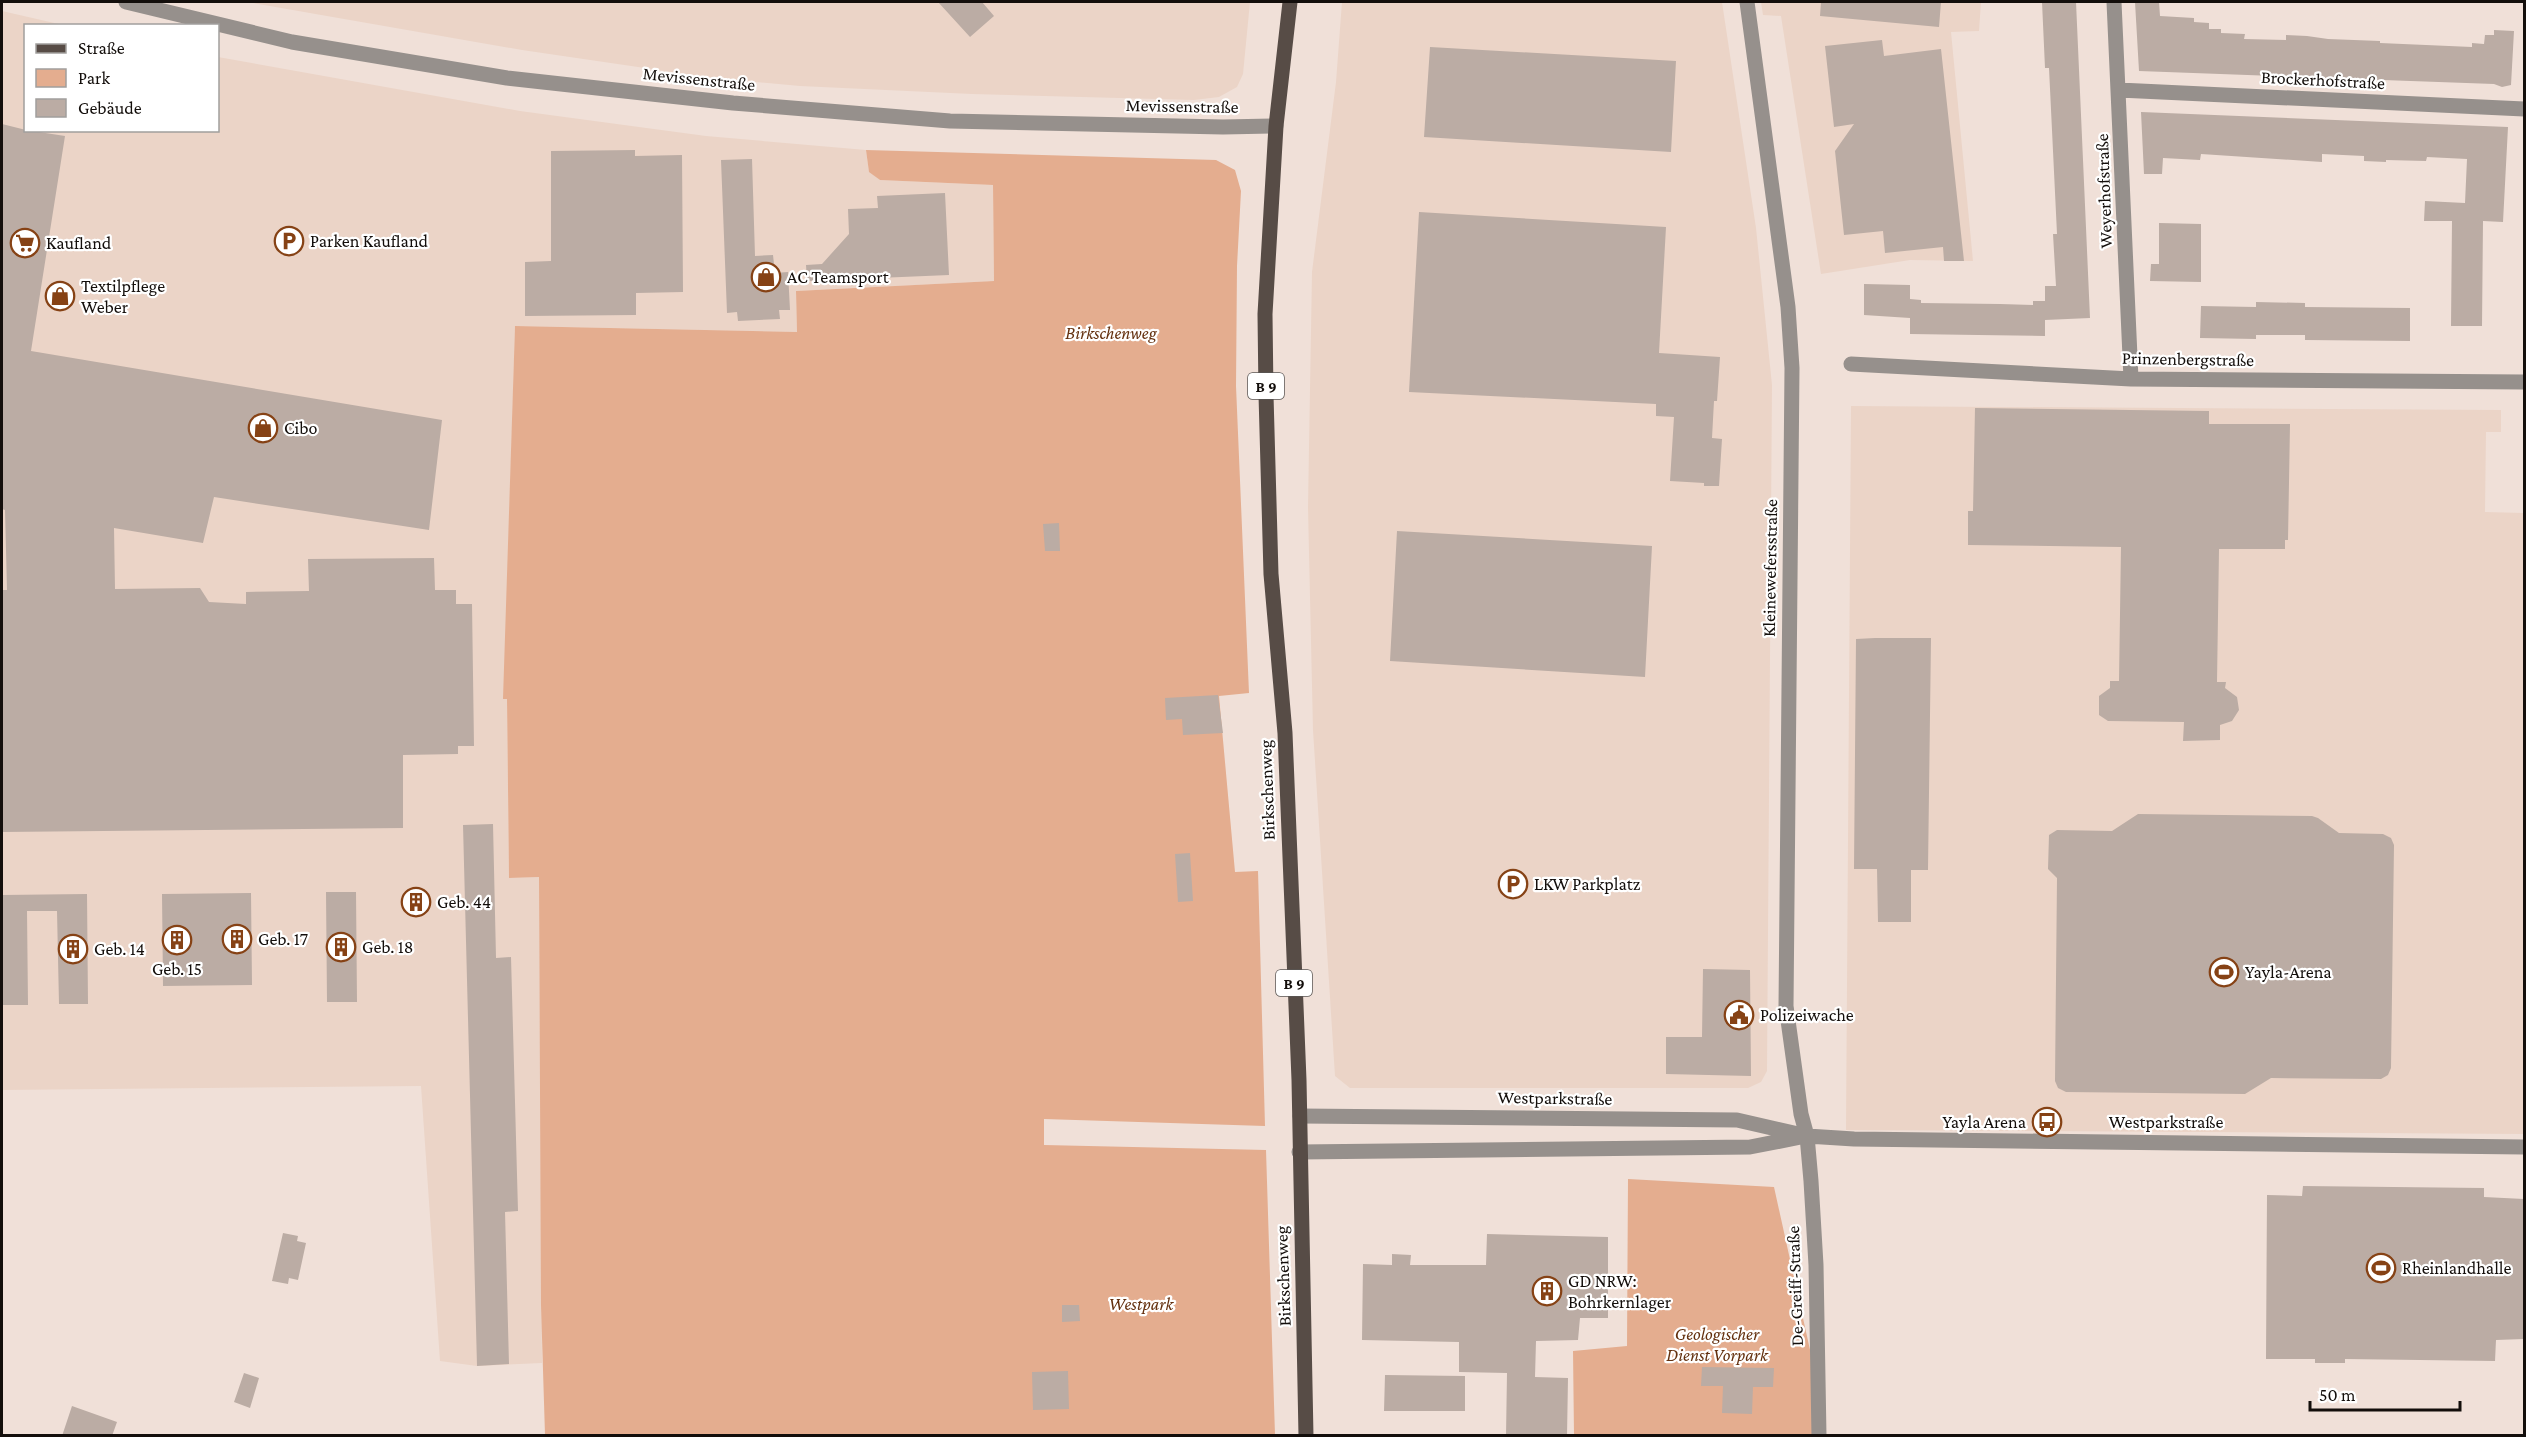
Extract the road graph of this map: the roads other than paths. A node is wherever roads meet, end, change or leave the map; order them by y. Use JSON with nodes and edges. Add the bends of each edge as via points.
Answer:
{"nodes":[{"id":1,"x":126,"y":2,"type":"edge"},
{"id":2,"x":1290,"y":2,"type":"edge"},
{"id":3,"x":1747,"y":2,"type":"edge"},
{"id":4,"x":2114,"y":2,"type":"edge"},
{"id":5,"x":217,"y":24,"type":"edge"},
{"id":6,"x":219,"y":24,"type":"edge"},
{"id":7,"x":2119,"y":90,"type":"junction"},
{"id":8,"x":2524,"y":109,"type":"edge"},
{"id":9,"x":1276,"y":126,"type":"junction"},
{"id":10,"x":1851,"y":363,"type":"dead end"},
{"id":11,"x":2131,"y":379,"type":"junction"},
{"id":12,"x":2524,"y":382,"type":"edge"},
{"id":13,"x":1300,"y":1116,"type":"junction"},
{"id":14,"x":1807,"y":1136,"type":"junction"},
{"id":15,"x":2524,"y":1147,"type":"edge"},
{"id":16,"x":1299,"y":1152,"type":"junction"},
{"id":17,"x":1306,"y":1436,"type":"edge"},
{"id":18,"x":1819,"y":1436,"type":"edge"}],
"edges":[{"from":1,"to":5,"type":"street","name":"Mevissenstraße"},
{"from":2,"to":9,"type":"main road","name":"Birkschenweg","number":"B 9"},
{"from":3,"to":14,"type":"street","name":"Kleinewefersstraße","via":[[1788,307],[1792,368],[1786,1006]]},
{"from":4,"to":7,"type":"street","name":"Weyerhofstraße"},
{"from":6,"to":9,"type":"street","name":"Mevissenstraße","via":[[292,42],[486,74],[733,103],[950,121]]},
{"from":7,"to":8,"type":"street","name":"Brockerhofstraße"},
{"from":7,"to":11,"type":"street","name":"Weyerhofstraße"},
{"from":9,"to":13,"type":"main road","name":"Birkschenweg","number":"B 9","via":[[1265,314],[1266,395],[1271,574],[1285,733]]},
{"from":10,"to":11,"type":"street","name":"Prinzenbergstraße"},
{"from":11,"to":12,"type":"street","name":"Prinzenbergstraße"},
{"from":13,"to":14,"type":"street","name":"Westparkstraße","via":[[1737,1120]]},
{"from":13,"to":16,"type":"main road","name":"Birkschenweg","number":"B 9"},
{"from":14,"to":15,"type":"street","name":"Westparkstraße"},
{"from":14,"to":16,"type":"street","name":"Westparkstraße","via":[[1750,1147]]},
{"from":14,"to":18,"type":"street","name":"De-Greiff-Straße","via":[[1816,1265]]},
{"from":16,"to":17,"type":"main road","name":"Birkschenweg","number":"B 9"}]}
